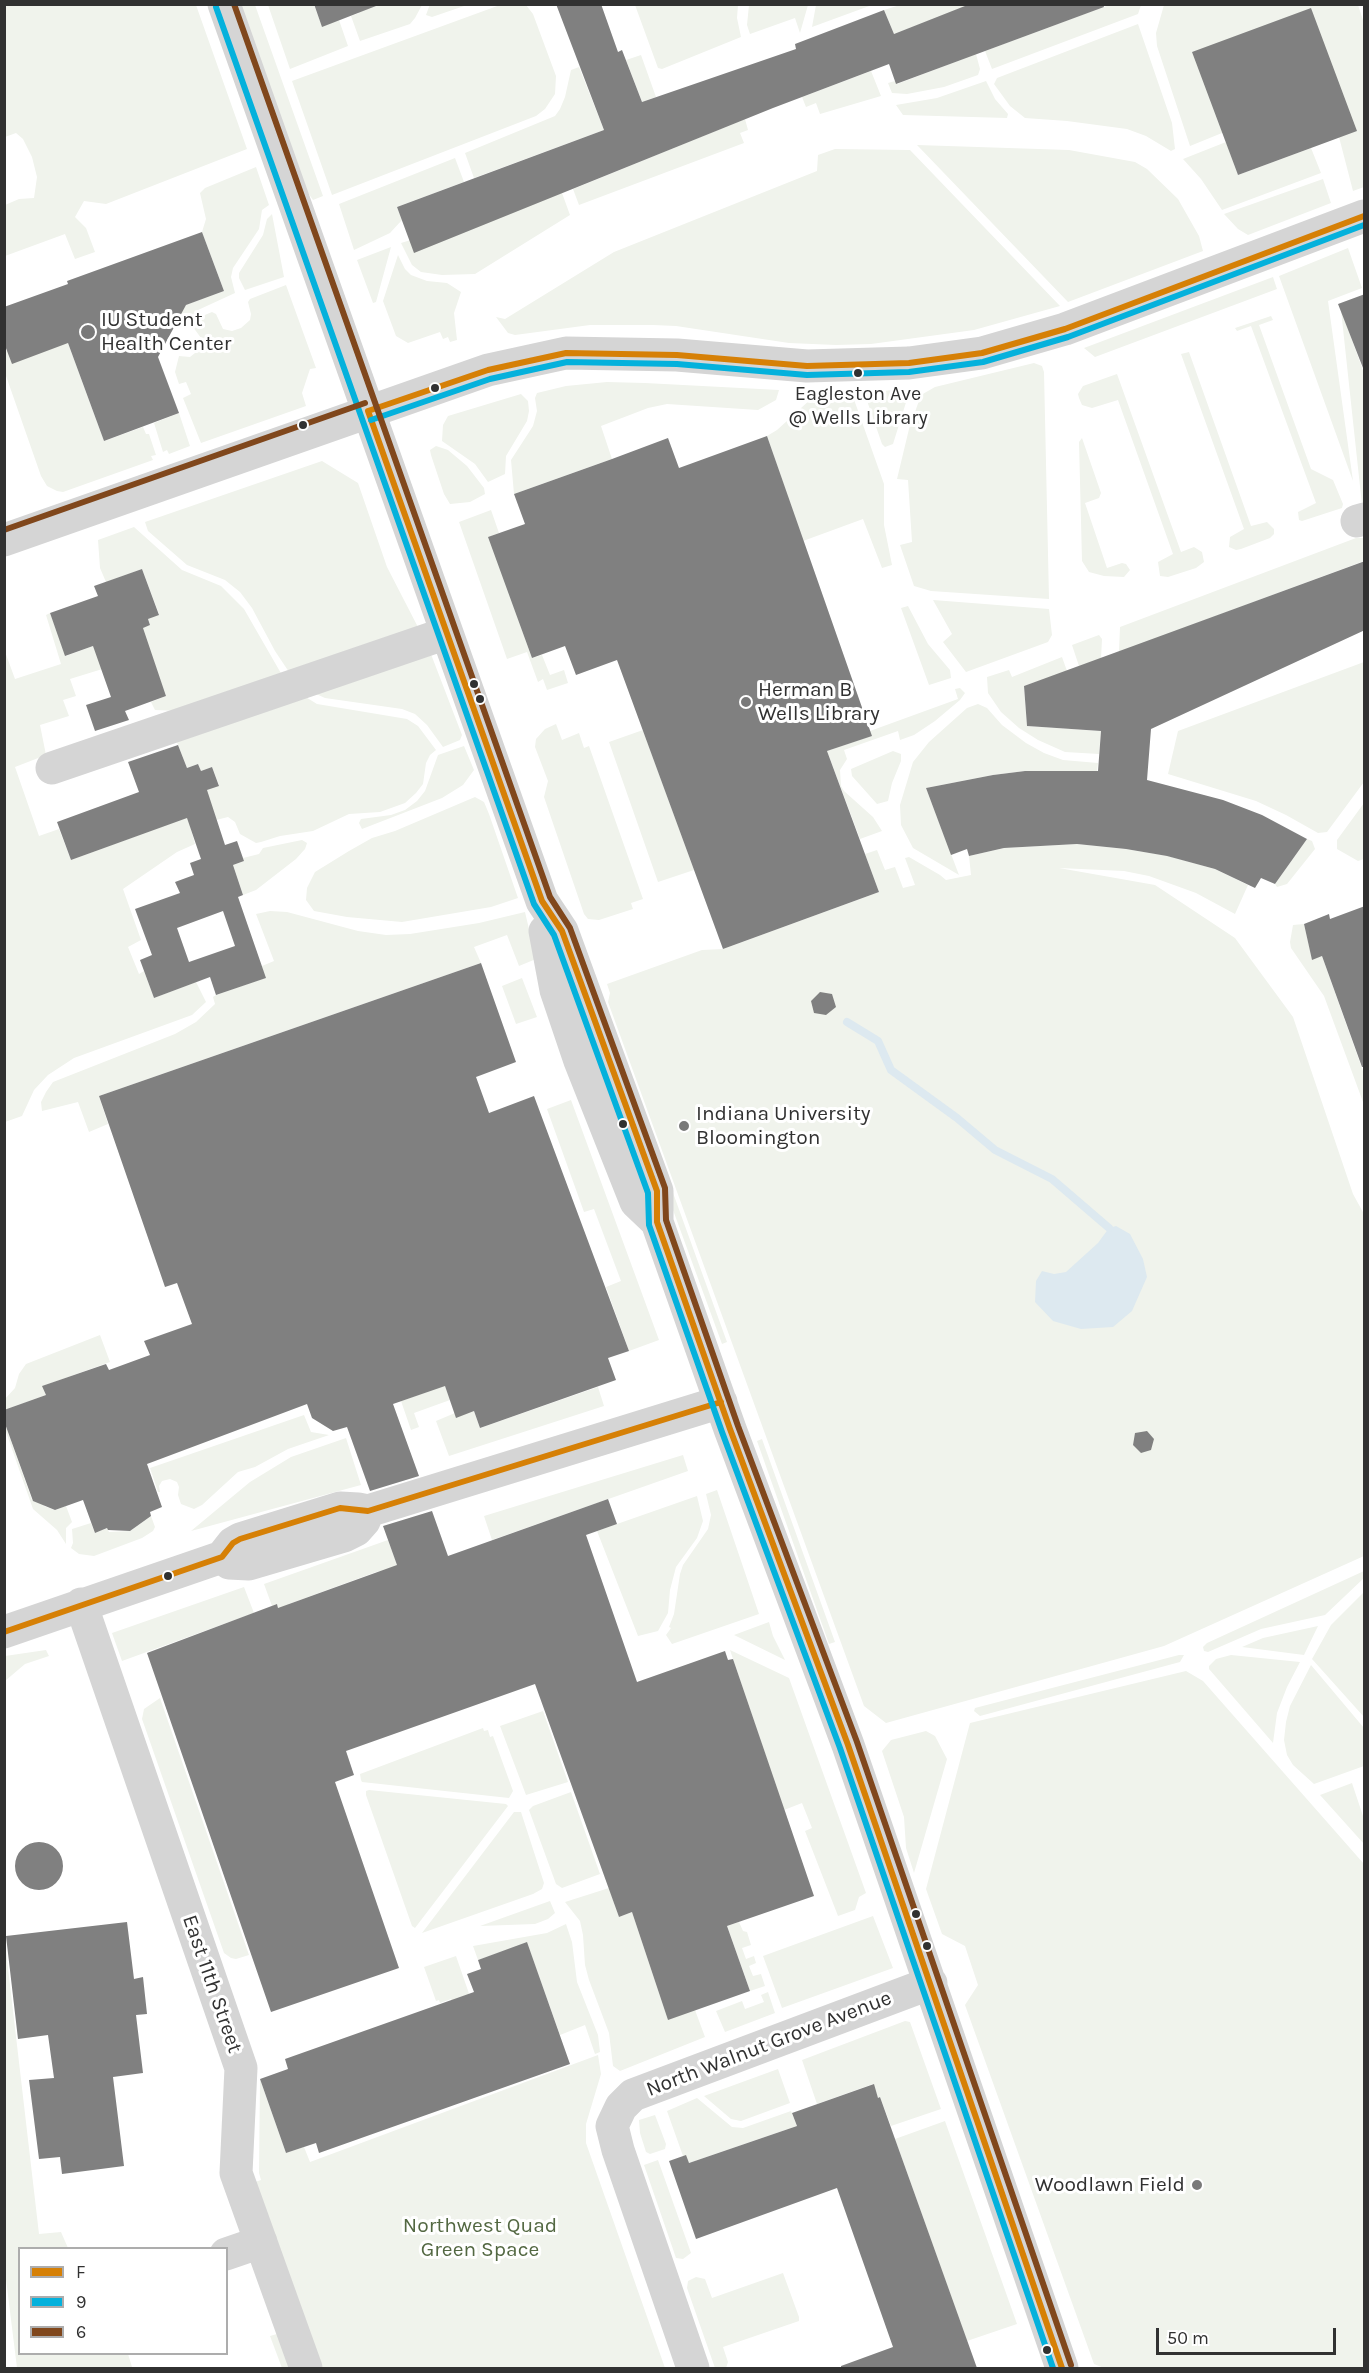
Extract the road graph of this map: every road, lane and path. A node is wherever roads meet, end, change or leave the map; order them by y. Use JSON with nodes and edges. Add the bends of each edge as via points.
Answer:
{"nodes":[{"id":1,"x":224,"y":4,"type":"edge"},
{"id":2,"x":1365,"y":216,"type":"edge"},
{"id":3,"x":368,"y":411,"type":"junction"},
{"id":4,"x":4,"y":540,"type":"edge"},
{"id":5,"x":447,"y":633,"type":"junction"},
{"id":6,"x":52,"y":768,"type":"dead end"},
{"id":7,"x":721,"y":1402,"type":"junction"},
{"id":8,"x":81,"y":1604,"type":"junction"},
{"id":9,"x":4,"y":1632,"type":"edge"},
{"id":10,"x":931,"y":1983,"type":"junction"},
{"id":11,"x":261,"y":2242,"type":"junction"},
{"id":12,"x":228,"y":2253,"type":"edge"},
{"id":13,"x":306,"y":2368,"type":"edge"},
{"id":14,"x":693,"y":2368,"type":"edge"},
{"id":15,"x":1062,"y":2368,"type":"edge"}],
"edges":[{"from":1,"to":3,"type":"street"},
{"from":2,"to":3,"type":"street","via":[[1065,328],[982,353],[909,363],[807,366],[677,355],[566,353],[488,370]]},
{"from":3,"to":4,"type":"street"},
{"from":3,"to":5,"type":"street"},
{"from":5,"to":6,"type":"street"},
{"from":5,"to":7,"type":"street","via":[[542,901],[562,931],[657,1191],[657,1222]]},
{"from":7,"to":8,"type":"street","via":[[368,1511],[340,1508],[240,1539],[222,1557]]},
{"from":7,"to":10,"type":"street"},
{"from":8,"to":9,"type":"street"},
{"from":8,"to":11,"type":"street","name":"East 11th Street","via":[[241,2068],[236,2173]]},
{"from":10,"to":14,"type":"street","name":"North Walnut Grove Avenue","via":[[633,2095],[621,2107],[612,2126],[618,2150]]},
{"from":10,"to":15,"type":"street"},
{"from":11,"to":12,"type":"street"},
{"from":11,"to":13,"type":"street","name":"East 11th Street"}]}
